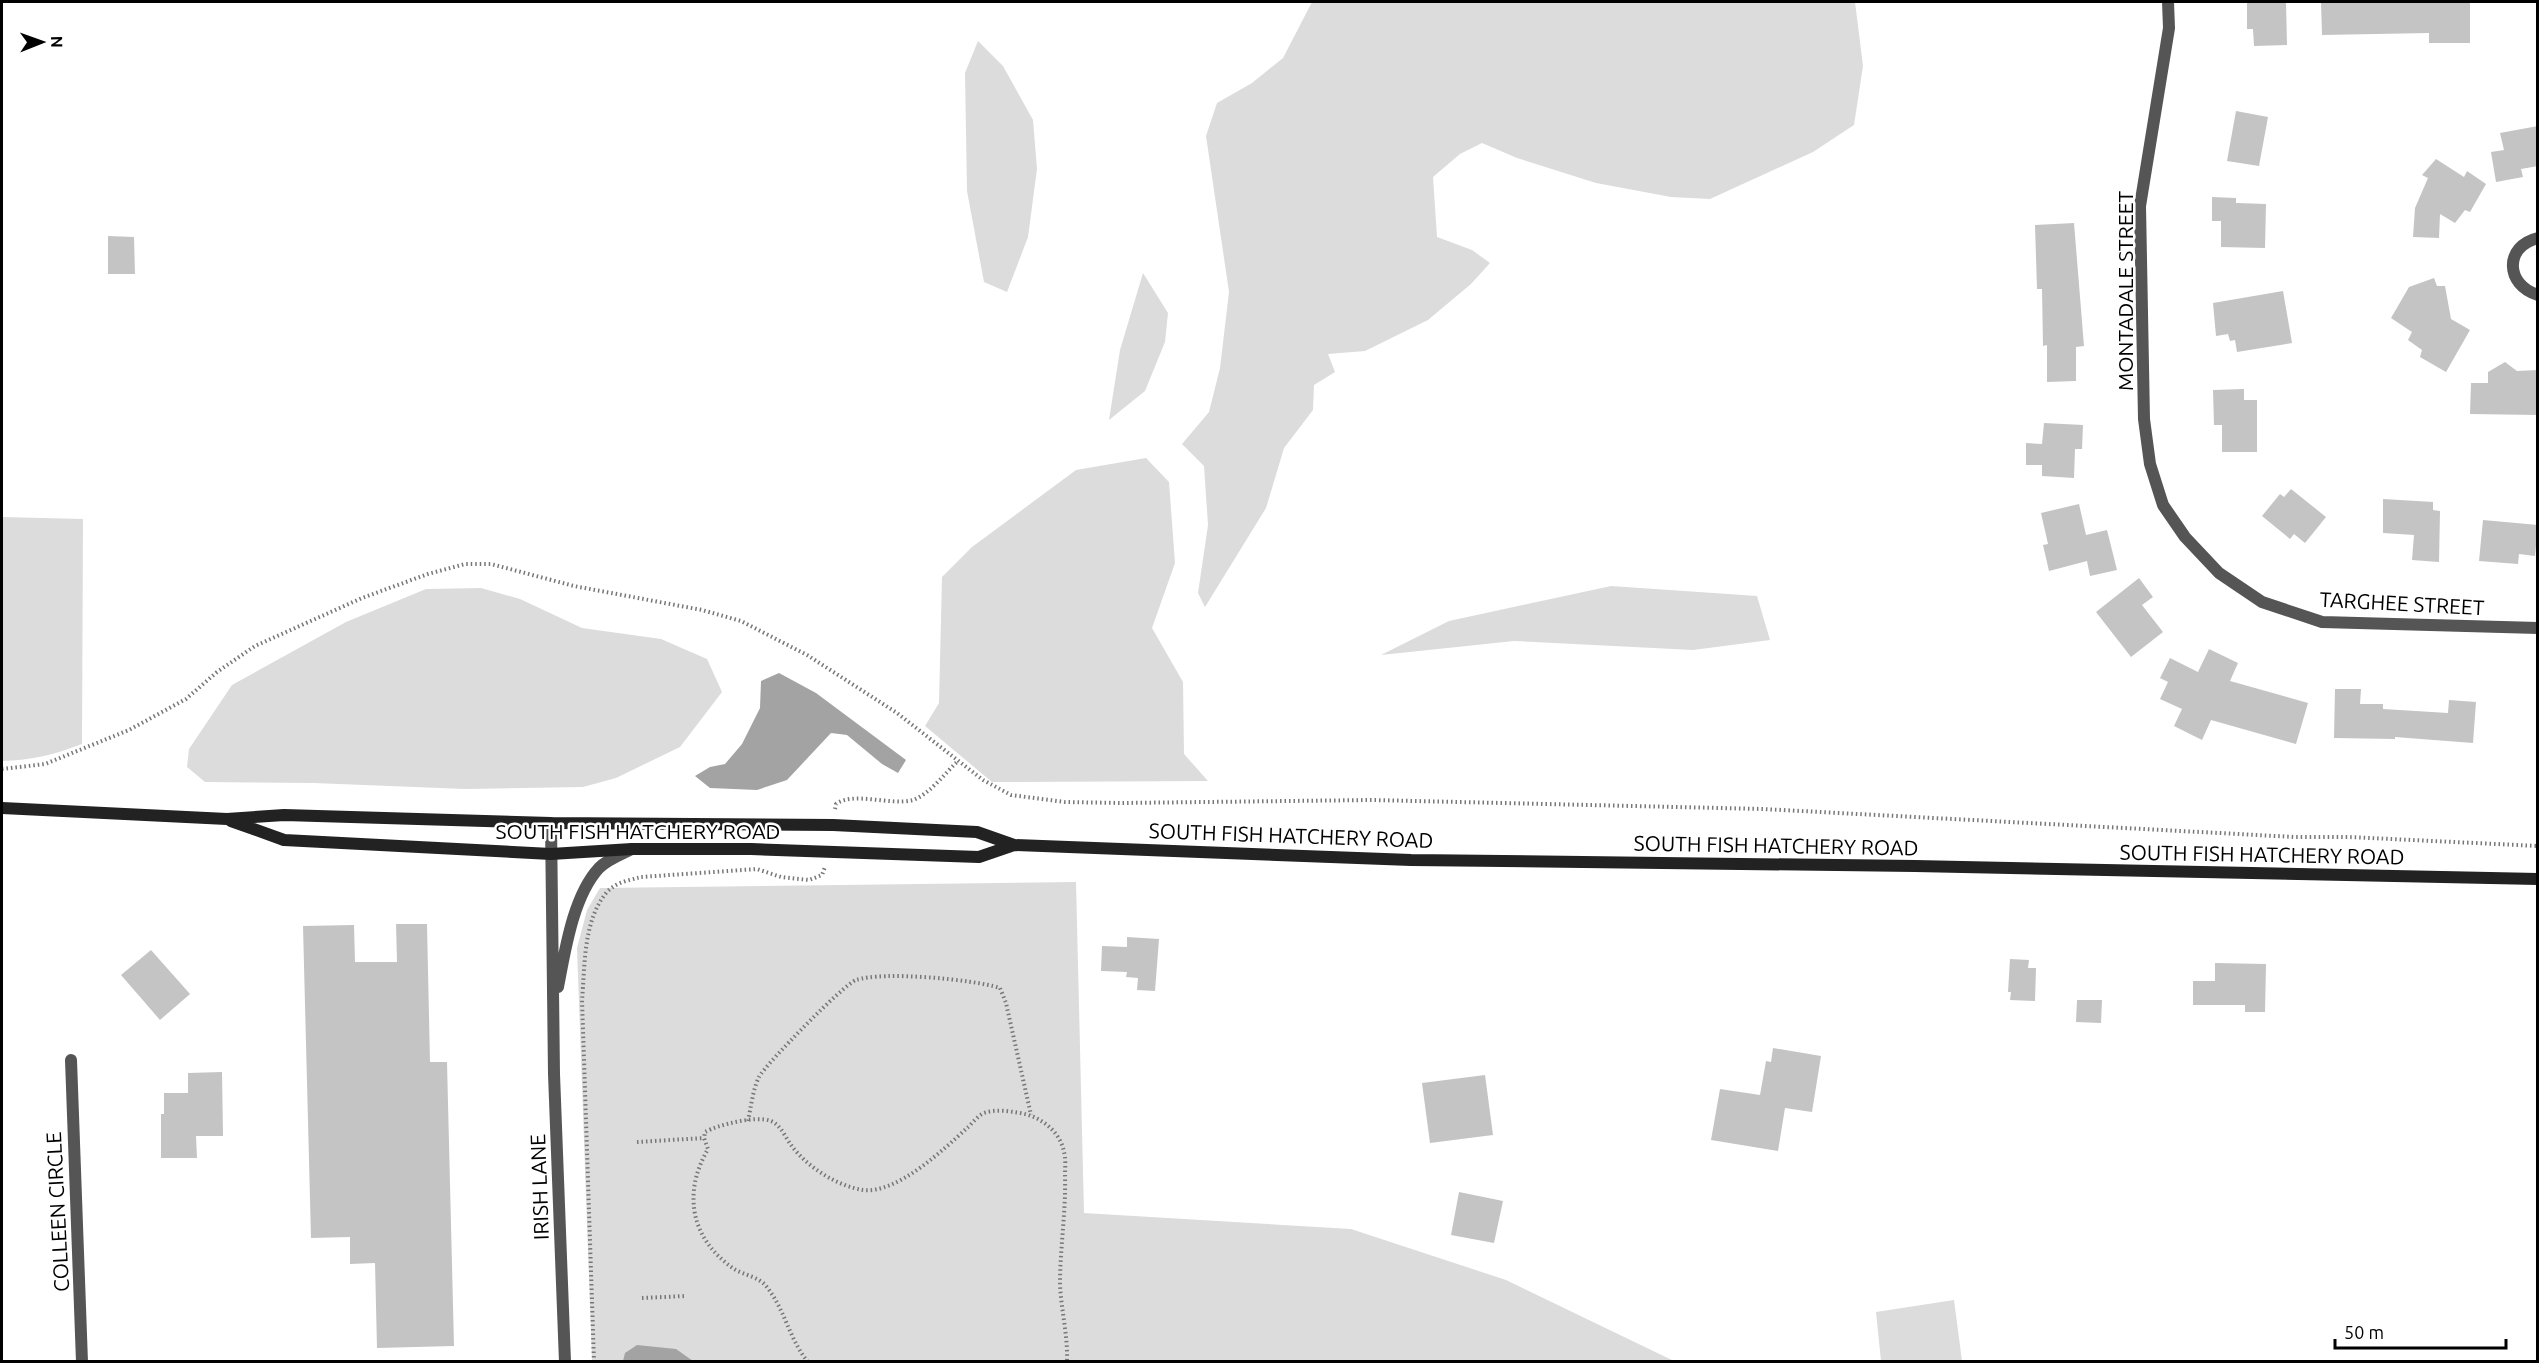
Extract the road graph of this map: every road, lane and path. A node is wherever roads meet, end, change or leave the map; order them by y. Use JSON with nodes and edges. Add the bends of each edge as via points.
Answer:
{"nodes":[{"id":1,"x":2168,"y":2,"type":"edge"},
{"id":2,"x":2538,"y":238,"type":"edge"},
{"id":3,"x":2538,"y":294,"type":"edge"},
{"id":4,"x":2185,"y":537,"type":"joint"},
{"id":5,"x":2538,"y":628,"type":"edge"},
{"id":6,"x":958,"y":761,"type":"junction"},
{"id":7,"x":2,"y":769,"type":"edge"},
{"id":8,"x":2,"y":808,"type":"edge"},
{"id":9,"x":834,"y":814,"type":"dead end"},
{"id":10,"x":227,"y":819,"type":"junction"},
{"id":11,"x":551,"y":823,"type":"junction"},
{"id":12,"x":1014,"y":845,"type":"junction"},
{"id":13,"x":2538,"y":846,"type":"edge"},
{"id":14,"x":632,"y":849,"type":"junction"},
{"id":15,"x":551,"y":854,"type":"junction"},
{"id":16,"x":827,"y":863,"type":"dead end"},
{"id":17,"x":2538,"y":879,"type":"edge"},
{"id":18,"x":553,"y":1012,"type":"junction"},
{"id":19,"x":71,"y":1060,"type":"dead end"},
{"id":20,"x":1031,"y":1115,"type":"junction"},
{"id":21,"x":748,"y":1121,"type":"junction"},
{"id":22,"x":704,"y":1138,"type":"junction"},
{"id":23,"x":637,"y":1142,"type":"dead end"},
{"id":24,"x":686,"y":1296,"type":"dead end"},
{"id":25,"x":642,"y":1298,"type":"dead end"},
{"id":26,"x":82,"y":1362,"type":"edge"},
{"id":27,"x":565,"y":1362,"type":"edge"},
{"id":28,"x":594,"y":1362,"type":"edge"},
{"id":29,"x":808,"y":1362,"type":"edge"},
{"id":30,"x":1066,"y":1362,"type":"edge"}],
"edges":[{"from":1,"to":4,"type":"street","name":"MONTADALE STREET","via":[[2169,28],[2140,206],[2143,386],[2150,464],[2163,505]]},
{"from":2,"to":3,"type":"street","via":[[2516,252],[2513,270],[2521,287]]},
{"from":4,"to":5,"type":"street","name":"TARGHEE STREET","via":[[2219,573],[2262,602],[2322,622]]},
{"from":6,"to":7,"type":"path","via":[[897,712],[807,655],[741,621],[491,564],[465,564],[396,585],[255,646],[186,699],[129,730],[45,764]]},
{"from":6,"to":9,"type":"path","via":[[915,799],[901,802],[844,798],[836,804]]},
{"from":6,"to":13,"type":"path","via":[[1011,795],[1065,802],[1372,800],[1763,809]]},
{"from":8,"to":10,"type":"main road","name":"SOUTH FISH HATCHERY ROAD"},
{"from":10,"to":11,"type":"main road","name":"SOUTH FISH HATCHERY ROAD","via":[[284,815]]},
{"from":10,"to":15,"type":"main road","name":"SOUTH FISH HATCHERY ROAD","via":[[284,840]]},
{"from":11,"to":12,"type":"main road","name":"SOUTH FISH HATCHERY ROAD","via":[[833,825],[977,832]]},
{"from":11,"to":15,"type":"street","name":"IRISH LANE"},
{"from":12,"to":14,"type":"main road","name":"SOUTH FISH HATCHERY ROAD","via":[[979,856]]},
{"from":12,"to":17,"type":"main road","name":"SOUTH FISH HATCHERY ROAD","via":[[1411,860]]},
{"from":14,"to":15,"type":"main road","name":"SOUTH FISH HATCHERY ROAD"},
{"from":14,"to":18,"type":"street","name":"IRISH LANE","via":[[598,870],[578,905]]},
{"from":15,"to":18,"type":"street","name":"IRISH LANE"},
{"from":16,"to":28,"type":"path","via":[[822,875],[809,880],[757,869],[641,877],[623,881],[608,891],[595,913],[587,943],[582,1000]]},
{"from":18,"to":27,"type":"street","name":"IRISH LANE"},
{"from":19,"to":26,"type":"street","name":"COLLEEN CIRCLE"},
{"from":20,"to":21,"type":"path","via":[[1002,1111],[982,1114],[903,1179],[866,1190],[843,1185],[826,1175],[792,1147],[780,1127],[771,1121]]},
{"from":20,"to":21,"type":"path","via":[[1000,988],[982,982],[876,975],[853,981],[834,996],[759,1076]]},
{"from":20,"to":30,"type":"path","via":[[1053,1129],[1065,1153],[1060,1285]]},
{"from":21,"to":22,"type":"path","via":[[714,1127],[705,1132]]},
{"from":22,"to":23,"type":"path"},
{"from":22,"to":29,"type":"path","via":[[708,1149],[692,1198],[704,1238],[736,1270],[764,1283],[782,1308],[797,1349]]},
{"from":24,"to":25,"type":"path"}]}
